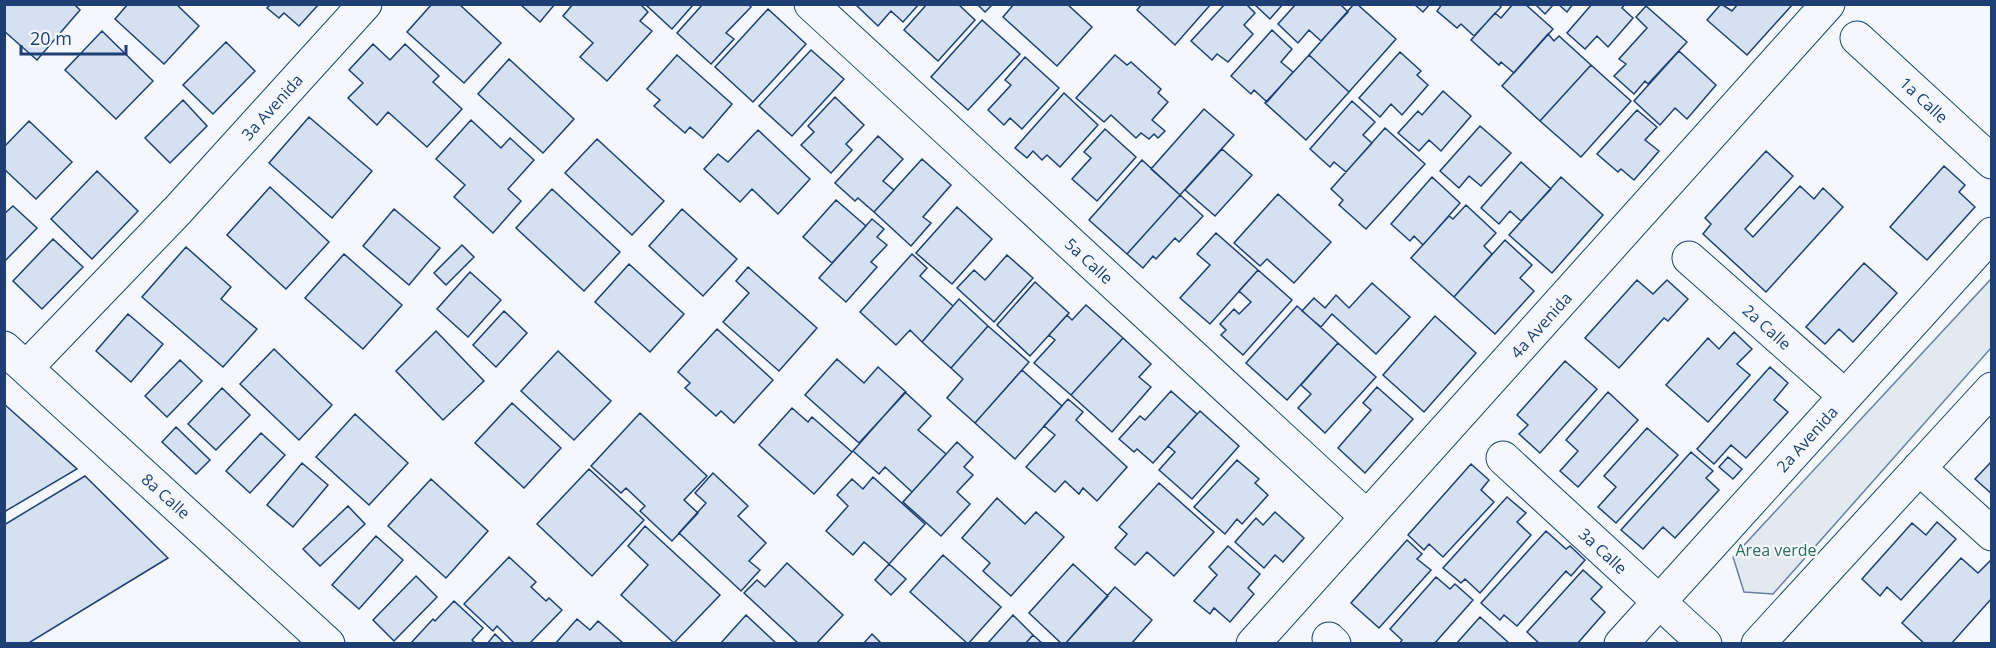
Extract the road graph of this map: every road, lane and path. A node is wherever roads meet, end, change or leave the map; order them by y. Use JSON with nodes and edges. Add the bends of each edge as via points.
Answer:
{"nodes":[{"id":1,"x":365,"y":4,"type":"edge"},
{"id":2,"x":811,"y":4,"type":"edge"},
{"id":3,"x":1828,"y":4,"type":"edge"},
{"id":4,"x":1857,"y":38,"type":"dead end"},
{"id":5,"x":1992,"y":162,"type":"edge"},
{"id":6,"x":1992,"y":234,"type":"edge"},
{"id":7,"x":1689,"y":258,"type":"dead end"},
{"id":8,"x":15,"y":358,"type":"edge"},
{"id":9,"x":1992,"y":389,"type":"edge"},
{"id":10,"x":1845,"y":396,"type":"junction"},
{"id":11,"x":1503,"y":458,"type":"dead end"},
{"id":12,"x":1919,"y":468,"type":"junction"},
{"id":13,"x":1367,"y":517,"type":"junction"},
{"id":14,"x":1992,"y":534,"type":"edge"},
{"id":15,"x":1658,"y":602,"type":"junction"},
{"id":16,"x":328,"y":644,"type":"edge"},
{"id":17,"x":1253,"y":644,"type":"edge"},
{"id":18,"x":1621,"y":644,"type":"edge"},
{"id":19,"x":1705,"y":644,"type":"edge"},
{"id":20,"x":1758,"y":644,"type":"edge"}],
"edges":[{"from":1,"to":8,"type":"street","name":"3a Avenida","via":[[178,210]]},
{"from":2,"to":13,"type":"street","name":"5a Calle"},
{"from":3,"to":13,"type":"street","name":"4a Avenida"},
{"from":4,"to":5,"type":"street","name":"1a Calle"},
{"from":6,"to":10,"type":"street","name":"2a Avenida"},
{"from":7,"to":10,"type":"street","name":"2a Calle"},
{"from":8,"to":16,"type":"street","name":"8a Calle"},
{"from":9,"to":12,"type":"street"},
{"from":10,"to":15,"type":"street","name":"2a Avenida"},
{"from":11,"to":15,"type":"street","name":"3a Calle"},
{"from":12,"to":14,"type":"street"},
{"from":12,"to":20,"type":"street"},
{"from":13,"to":17,"type":"street","name":"4a Avenida"},
{"from":15,"to":18,"type":"street","name":"2a Avenida"},
{"from":15,"to":19,"type":"street","name":"3a Calle"}]}
